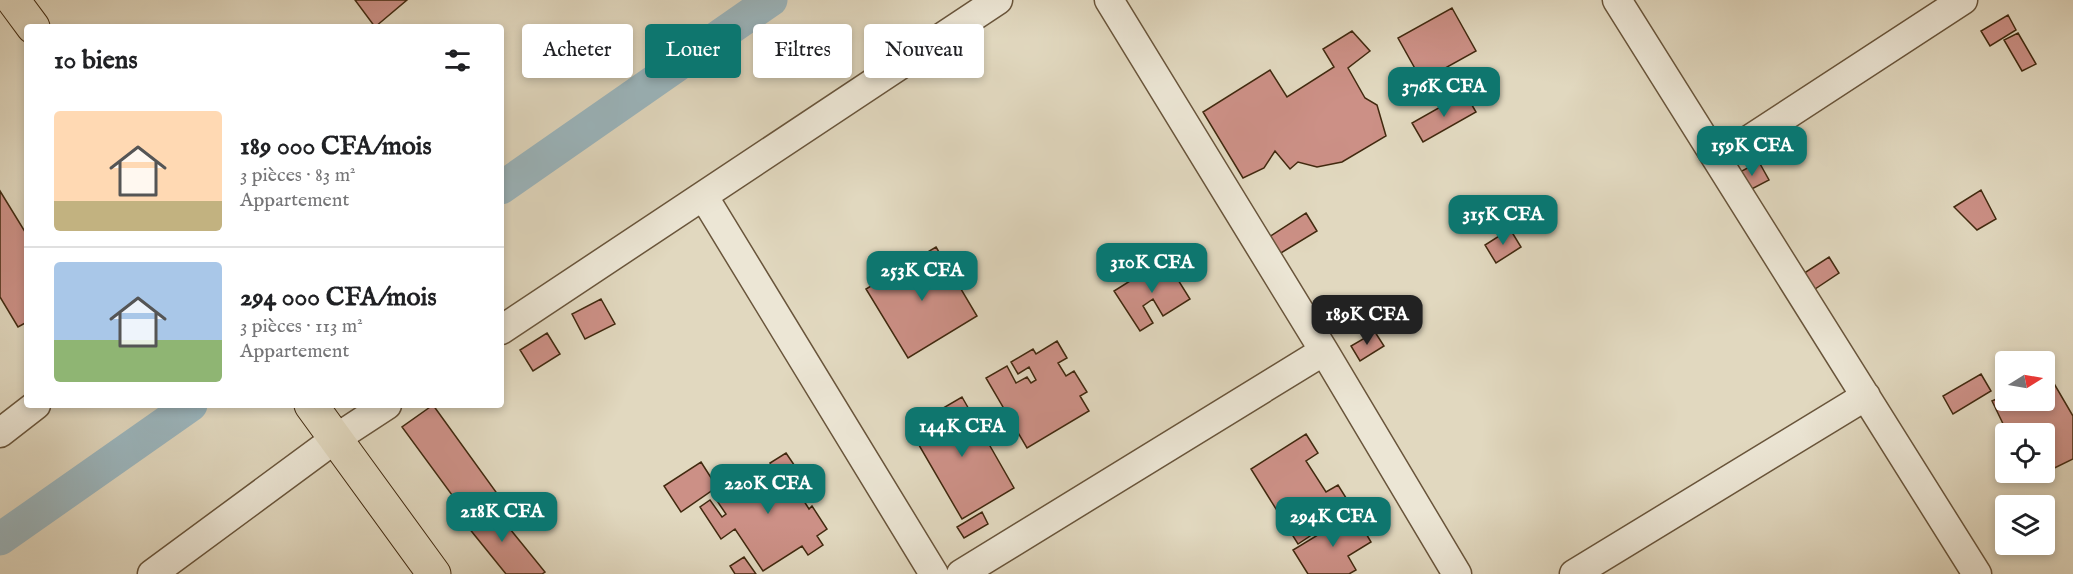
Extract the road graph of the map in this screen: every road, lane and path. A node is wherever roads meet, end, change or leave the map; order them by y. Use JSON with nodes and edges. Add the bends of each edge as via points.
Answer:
{"nodes":[{"id":1,"x":13,"y":0,"type":"edge"},
{"id":2,"x":998,"y":0,"type":"edge"},
{"id":3,"x":1109,"y":0,"type":"edge"},
{"id":4,"x":1617,"y":0,"type":"edge"},
{"id":5,"x":1963,"y":0,"type":"edge"},
{"id":6,"x":31,"y":24,"type":"edge"},
{"id":7,"x":1718,"y":160,"type":"junction"},
{"id":8,"x":704,"y":197,"type":"junction"},
{"id":9,"x":504,"y":328,"type":"edge"},
{"id":10,"x":1324,"y":351,"type":"junction"},
{"id":11,"x":1866,"y":396,"type":"junction"},
{"id":12,"x":32,"y":408,"type":"edge"},
{"id":13,"x":312,"y":408,"type":"edge"},
{"id":14,"x":382,"y":408,"type":"edge"},
{"id":15,"x":0,"y":433,"type":"edge"},
{"id":16,"x":335,"y":439,"type":"junction"},
{"id":17,"x":152,"y":574,"type":"edge"},
{"id":18,"x":434,"y":574,"type":"edge"},
{"id":19,"x":934,"y":574,"type":"edge"},
{"id":20,"x":961,"y":574,"type":"edge"},
{"id":21,"x":1456,"y":574,"type":"edge"},
{"id":22,"x":1574,"y":574,"type":"edge"},
{"id":23,"x":1977,"y":574,"type":"edge"}],
"edges":[{"from":1,"to":6,"type":"highway"},
{"from":2,"to":8,"type":"street"},
{"from":3,"to":10,"type":"street"},
{"from":4,"to":7,"type":"street"},
{"from":5,"to":7,"type":"street"},
{"from":7,"to":11,"type":"street"},
{"from":8,"to":9,"type":"street"},
{"from":8,"to":19,"type":"street"},
{"from":10,"to":20,"type":"street"},
{"from":10,"to":21,"type":"street"},
{"from":11,"to":22,"type":"street"},
{"from":11,"to":23,"type":"street"},
{"from":12,"to":15,"type":"street"},
{"from":13,"to":16,"type":"highway"},
{"from":14,"to":16,"type":"street"},
{"from":16,"to":17,"type":"street"},
{"from":16,"to":18,"type":"highway"}]}
